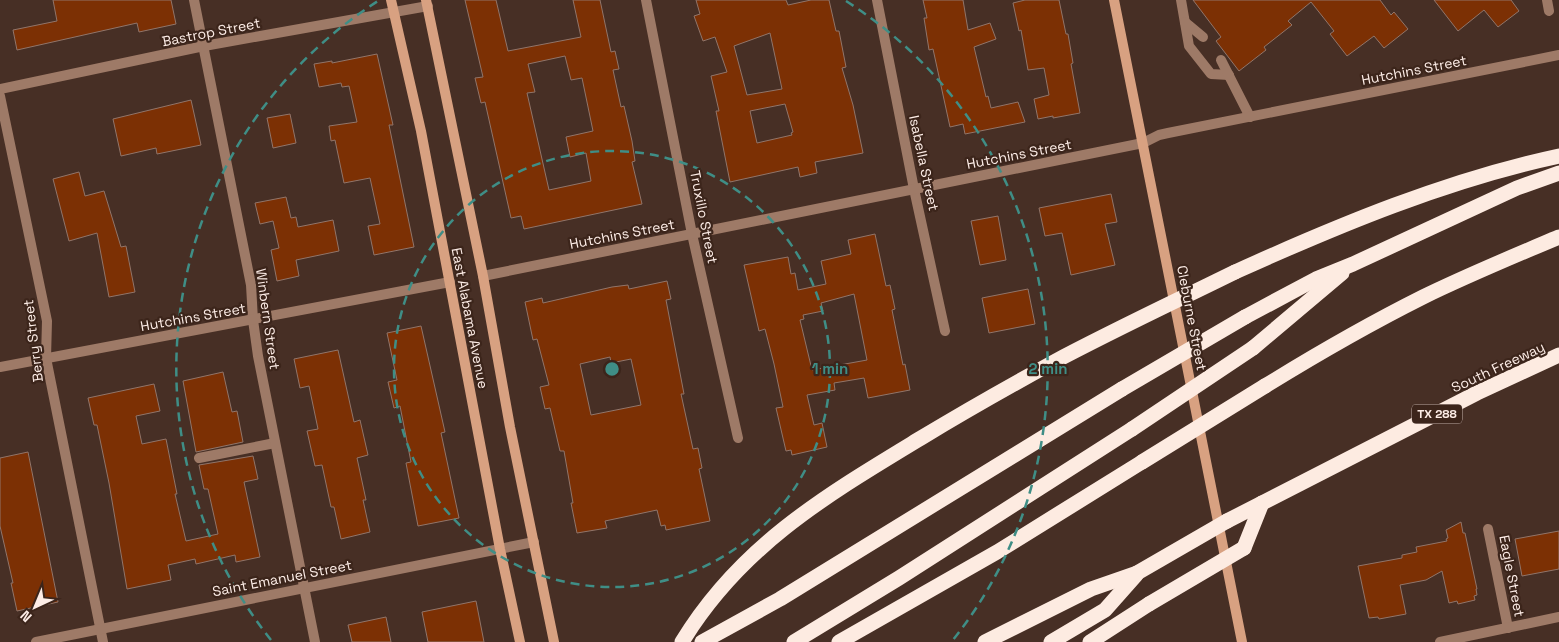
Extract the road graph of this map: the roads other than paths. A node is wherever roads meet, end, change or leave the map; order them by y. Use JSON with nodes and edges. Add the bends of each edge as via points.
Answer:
{"nodes":[{"id":1,"x":194,"y":0,"type":"edge"},
{"id":2,"x":391,"y":0,"type":"edge"},
{"id":3,"x":646,"y":0,"type":"edge"},
{"id":4,"x":877,"y":0,"type":"edge"},
{"id":5,"x":1114,"y":0,"type":"edge"},
{"id":6,"x":1181,"y":0,"type":"edge"},
{"id":7,"x":427,"y":3,"type":"edge"},
{"id":8,"x":393,"y":12,"type":"junction"},
{"id":9,"x":1185,"y":22,"type":"junction"},
{"id":10,"x":1202,"y":37,"type":"dead end"},
{"id":11,"x":204,"y":46,"type":"junction"},
{"id":12,"x":1559,"y":55,"type":"edge"},
{"id":13,"x":1221,"y":60,"type":"dead end"},
{"id":14,"x":1229,"y":75,"type":"junction"},
{"id":15,"x":0,"y":89,"type":"edge"},
{"id":16,"x":0,"y":96,"type":"edge"},
{"id":17,"x":1250,"y":117,"type":"junction"},
{"id":18,"x":1143,"y":143,"type":"junction"},
{"id":19,"x":1559,"y":156,"type":"edge"},
{"id":20,"x":1559,"y":173,"type":"edge"},
{"id":21,"x":914,"y":189,"type":"junction"},
{"id":22,"x":692,"y":234,"type":"junction"},
{"id":23,"x":1559,"y":237,"type":"edge"},
{"id":24,"x":1353,"y":264,"type":"junction"},
{"id":25,"x":483,"y":276,"type":"junction"},
{"id":26,"x":450,"y":282,"type":"junction"},
{"id":27,"x":253,"y":320,"type":"junction"},
{"id":28,"x":945,"y":331,"type":"dead end"},
{"id":29,"x":1559,"y":356,"type":"edge"},
{"id":30,"x":46,"y":358,"type":"junction"},
{"id":31,"x":0,"y":367,"type":"edge"},
{"id":32,"x":738,"y":438,"type":"dead end"},
{"id":33,"x":275,"y":443,"type":"junction"},
{"id":34,"x":200,"y":458,"type":"dead end"},
{"id":35,"x":1262,"y":503,"type":"junction"},
{"id":36,"x":1488,"y":529,"type":"dead end"},
{"id":37,"x":534,"y":542,"type":"junction"},
{"id":38,"x":500,"y":549,"type":"junction"},
{"id":39,"x":1137,"y":574,"type":"junction"},
{"id":40,"x":304,"y":587,"type":"junction"},
{"id":41,"x":1559,"y":617,"type":"edge"},
{"id":42,"x":1508,"y":628,"type":"junction"},
{"id":43,"x":101,"y":629,"type":"junction"},
{"id":44,"x":36,"y":642,"type":"edge"},
{"id":45,"x":103,"y":642,"type":"edge"},
{"id":46,"x":315,"y":642,"type":"edge"},
{"id":47,"x":520,"y":642,"type":"edge"},
{"id":48,"x":554,"y":642,"type":"edge"},
{"id":49,"x":682,"y":642,"type":"edge"},
{"id":50,"x":702,"y":642,"type":"edge"},
{"id":51,"x":792,"y":642,"type":"edge"},
{"id":52,"x":839,"y":642,"type":"edge"},
{"id":53,"x":985,"y":642,"type":"edge"},
{"id":54,"x":1050,"y":642,"type":"edge"},
{"id":55,"x":1090,"y":642,"type":"edge"},
{"id":56,"x":1242,"y":642,"type":"edge"},
{"id":57,"x":1440,"y":642,"type":"edge"}],
"edges":[{"from":1,"to":11,"type":"street","name":"Winbern Street"},
{"from":2,"to":8,"type":"street","name":"East Alabama Avenue"},
{"from":3,"to":22,"type":"street","name":"Truxillo Street"},
{"from":4,"to":21,"type":"street","name":"Isabella Street"},
{"from":5,"to":18,"type":"street","name":"Cleburne Street"},
{"from":6,"to":9,"type":"street"},
{"from":7,"to":8,"type":"street","name":"Bastrop Street"},
{"from":7,"to":25,"type":"street","name":"East Alabama Avenue"},
{"from":8,"to":11,"type":"street","name":"Bastrop Street"},
{"from":8,"to":26,"type":"street","name":"East Alabama Avenue","via":[[421,131]]},
{"from":9,"to":10,"type":"street"},
{"from":9,"to":14,"type":"street","via":[[1189,46],[1211,74]]},
{"from":11,"to":15,"type":"street","name":"Bastrop Street"},
{"from":11,"to":27,"type":"street","name":"Winbern Street","via":[[251,285]]},
{"from":12,"to":17,"type":"street","name":"Hutchins Street"},
{"from":13,"to":14,"type":"street"},
{"from":14,"to":17,"type":"street"},
{"from":16,"to":30,"type":"street","name":"Berry Street","via":[[46,321]]},
{"from":17,"to":18,"type":"street","name":"Hutchins Street","via":[[1159,135]]},
{"from":18,"to":21,"type":"street","name":"Hutchins Street"},
{"from":18,"to":56,"type":"street","name":"Cleburne Street"},
{"from":19,"to":49,"type":"highway","bridge":true,"via":[[1425,195],[1296,244],[1054,362],[849,481],[802,514],[731,576]]},
{"from":20,"to":24,"type":"highway","via":[[1517,188]]},
{"from":21,"to":22,"type":"street","name":"Hutchins Street"},
{"from":21,"to":28,"type":"street","name":"Isabella Street"},
{"from":22,"to":25,"type":"street","name":"Hutchins Street"},
{"from":22,"to":32,"type":"street","name":"Truxillo Street"},
{"from":23,"to":52,"type":"highway","bridge":true,"via":[[1424,297],[1314,356],[997,552]]},
{"from":24,"to":50,"type":"highway","bridge":true,"via":[[1291,291],[1245,317],[780,599]]},
{"from":24,"to":51,"type":"highway","bridge":true,"via":[[1253,348],[899,578]]},
{"from":25,"to":37,"type":"street","name":"East Alabama Avenue"},
{"from":26,"to":27,"type":"street","name":"Hutchins Street"},
{"from":26,"to":38,"type":"street","name":"East Alabama Avenue"},
{"from":27,"to":30,"type":"street","name":"Hutchins Street"},
{"from":27,"to":33,"type":"street","name":"Winbern Street"},
{"from":29,"to":35,"type":"highway","name":"South Freeway","number":"TX 288","via":[[1477,393]]},
{"from":30,"to":31,"type":"street","name":"Hutchins Street"},
{"from":30,"to":43,"type":"street","name":"Berry Street"},
{"from":33,"to":34,"type":"street"},
{"from":33,"to":40,"type":"street","name":"Winbern Street"},
{"from":35,"to":39,"type":"highway","name":"South Freeway","bridge":true},
{"from":35,"to":55,"type":"highway","bridge":true,"via":[[1244,548]]},
{"from":36,"to":42,"type":"street","name":"Eagle Street"},
{"from":37,"to":38,"type":"street","name":"Saint Emanuel Street"},
{"from":37,"to":48,"type":"street","name":"East Alabama Avenue"},
{"from":38,"to":40,"type":"street","name":"Saint Emanuel Street"},
{"from":38,"to":47,"type":"street","name":"East Alabama Avenue"},
{"from":39,"to":53,"type":"highway","via":[[1091,589]]},
{"from":39,"to":54,"type":"highway","via":[[1105,610]]},
{"from":40,"to":43,"type":"street","name":"Saint Emanuel Street"},
{"from":40,"to":46,"type":"street","name":"Winbern Street"},
{"from":41,"to":42,"type":"street"},
{"from":42,"to":57,"type":"street"},
{"from":43,"to":44,"type":"street","name":"Saint Emanuel Street"},
{"from":43,"to":45,"type":"street","name":"Berry Street"}]}
